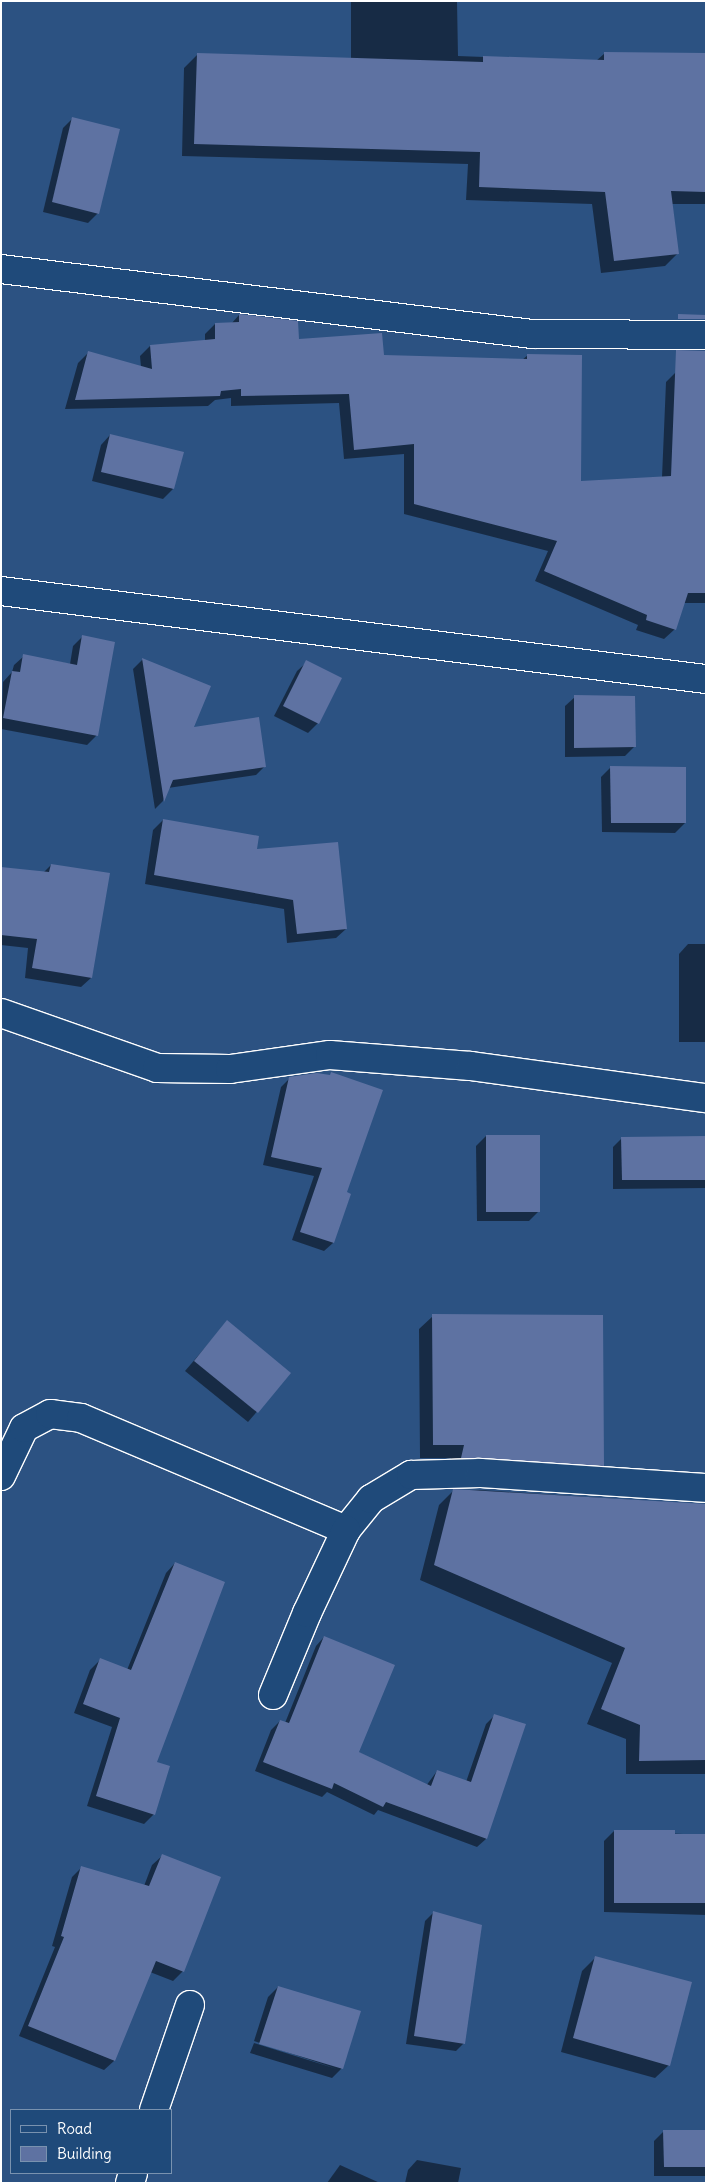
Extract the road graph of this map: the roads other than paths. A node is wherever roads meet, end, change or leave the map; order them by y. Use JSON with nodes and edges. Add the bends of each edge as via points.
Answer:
{"nodes":[{"id":1,"x":1,"y":269,"type":"edge"},
{"id":2,"x":706,"y":335,"type":"edge"},
{"id":3,"x":1,"y":591,"type":"edge"},
{"id":4,"x":706,"y":679,"type":"edge"},
{"id":5,"x":1,"y":1013,"type":"edge"},
{"id":6,"x":706,"y":1098,"type":"edge"},
{"id":7,"x":1,"y":1476,"type":"edge"},
{"id":8,"x":706,"y":1488,"type":"edge"},
{"id":9,"x":346,"y":1530,"type":"junction"},
{"id":10,"x":273,"y":1695,"type":"dead end"},
{"id":11,"x":190,"y":2005,"type":"dead end"},
{"id":12,"x":154,"y":2109,"type":"edge"}],
"edges":[{"from":1,"to":2,"type":"street","via":[[532,334]]},
{"from":3,"to":4,"type":"street"},
{"from":5,"to":6,"type":"street","via":[[157,1068],[230,1069],[330,1055],[471,1066]]},
{"from":7,"to":9,"type":"street","via":[[24,1428],[50,1414],[81,1418]]},
{"from":8,"to":9,"type":"street","via":[[480,1473],[411,1475],[371,1499]]},
{"from":9,"to":10,"type":"street"},
{"from":11,"to":12,"type":"street"}]}
